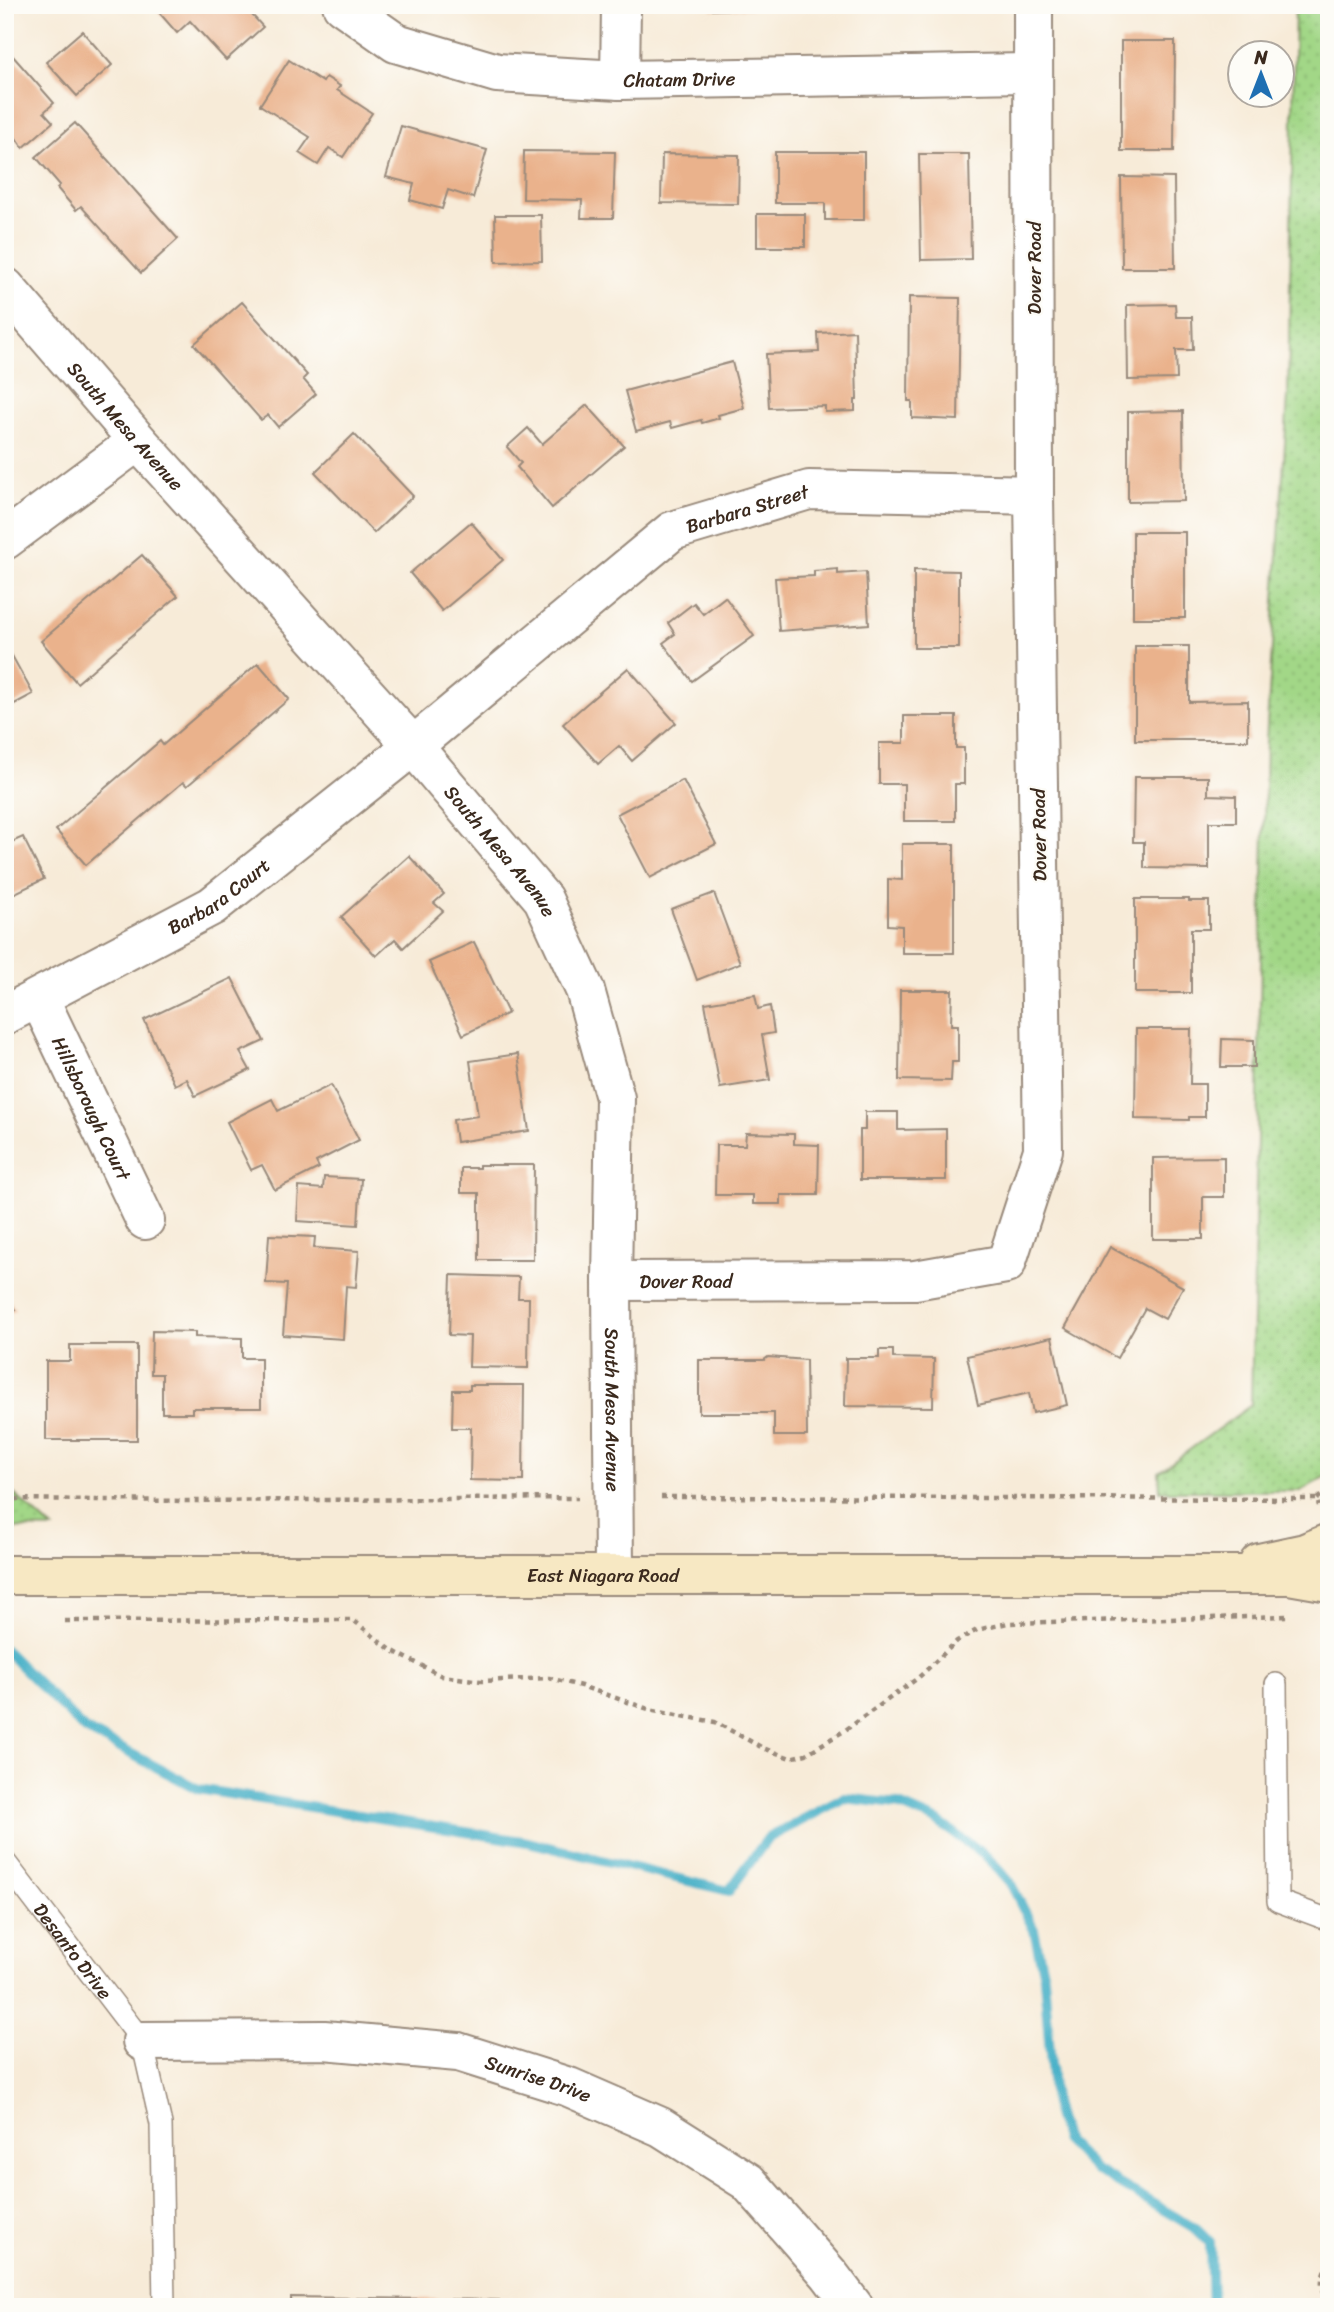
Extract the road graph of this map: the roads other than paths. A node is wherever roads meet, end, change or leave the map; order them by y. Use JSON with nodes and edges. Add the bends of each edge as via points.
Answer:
{"nodes":[{"id":1,"x":342,"y":5,"type":"edge"},
{"id":2,"x":621,"y":5,"type":"edge"},
{"id":3,"x":1033,"y":5,"type":"edge"},
{"id":4,"x":1033,"y":73,"type":"junction"},
{"id":5,"x":620,"y":80,"type":"junction"},
{"id":6,"x":5,"y":287,"type":"edge"},
{"id":7,"x":138,"y":441,"type":"junction"},
{"id":8,"x":1034,"y":495,"type":"junction"},
{"id":9,"x":5,"y":541,"type":"edge"},
{"id":10,"x":414,"y":746,"type":"junction"},
{"id":11,"x":39,"y":998,"type":"junction"},
{"id":12,"x":5,"y":1015,"type":"edge"},
{"id":13,"x":145,"y":1220,"type":"dead end"},
{"id":14,"x":612,"y":1281,"type":"junction"},
{"id":15,"x":1324,"y":1527,"type":"edge"},
{"id":16,"x":614,"y":1573,"type":"junction"},
{"id":17,"x":5,"y":1575,"type":"edge"},
{"id":18,"x":1202,"y":1575,"type":"junction"},
{"id":19,"x":1329,"y":1582,"type":"edge"},
{"id":20,"x":1276,"y":1684,"type":"dead end"},
{"id":21,"x":5,"y":1862,"type":"edge"},
{"id":22,"x":1329,"y":1920,"type":"edge"},
{"id":23,"x":142,"y":2041,"type":"junction"},
{"id":24,"x":164,"y":2307,"type":"edge"},
{"id":25,"x":854,"y":2307,"type":"edge"}],
"edges":[{"from":1,"to":5,"type":"street","name":"Chatam Drive","via":[[396,43],[497,73]]},
{"from":2,"to":5,"type":"street"},
{"from":3,"to":4,"type":"street","name":"Dover Road"},
{"from":4,"to":5,"type":"street","name":"Chatam Drive"},
{"from":4,"to":8,"type":"street","name":"Dover Road"},
{"from":6,"to":7,"type":"street","name":"South Mesa Avenue"},
{"from":7,"to":9,"type":"street"},
{"from":7,"to":10,"type":"street","name":"South Mesa Avenue"},
{"from":8,"to":10,"type":"street","name":"Barbara Street","via":[[809,490],[672,531]]},
{"from":8,"to":14,"type":"street","name":"Dover Road","via":[[1043,1150],[1006,1264],[915,1280]]},
{"from":10,"to":11,"type":"street","name":"Barbara Court","via":[[212,906]]},
{"from":10,"to":14,"type":"street","name":"South Mesa Avenue","via":[[543,899],[585,990],[615,1098]]},
{"from":11,"to":12,"type":"street","name":"Barbara Court"},
{"from":11,"to":13,"type":"street","name":"Hillsborough Court"},
{"from":14,"to":16,"type":"street","name":"South Mesa Avenue"},
{"from":15,"to":18,"type":"street","name":"East Niagara Road","via":[[1285,1558]]},
{"from":16,"to":17,"type":"street","name":"East Niagara Road"},
{"from":16,"to":18,"type":"street","name":"East Niagara Road"},
{"from":18,"to":19,"type":"street","name":"East Niagara Road","via":[[1289,1575]]},
{"from":20,"to":22,"type":"lane","via":[[1278,1901]]},
{"from":21,"to":23,"type":"lane","name":"Desanto Drive"},
{"from":23,"to":24,"type":"lane","via":[[161,2124]]},
{"from":23,"to":25,"type":"street","name":"Sunrise Drive","via":[[324,2040],[458,2052],[569,2087],[661,2127],[748,2182]]}]}
